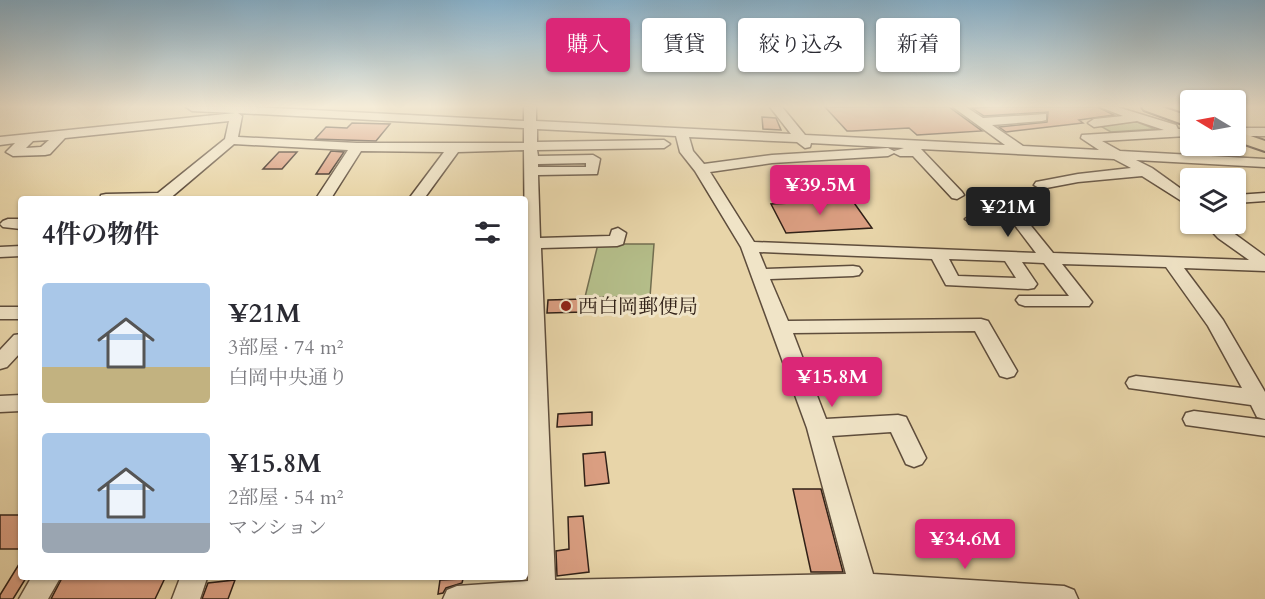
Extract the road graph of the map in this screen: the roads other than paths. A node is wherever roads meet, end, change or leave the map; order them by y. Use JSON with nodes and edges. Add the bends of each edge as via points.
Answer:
{"nodes":[{"id":1,"x":61,"y":135,"type":"joint"},
{"id":2,"x":233,"y":135,"type":"edge"},
{"id":3,"x":531,"y":135,"type":"edge"},
{"id":4,"x":627,"y":135,"type":"edge"},
{"id":5,"x":682,"y":135,"type":"edge"},
{"id":6,"x":740,"y":135,"type":"edge"},
{"id":7,"x":799,"y":135,"type":"edge"},
{"id":8,"x":999,"y":135,"type":"edge"},
{"id":9,"x":1122,"y":135,"type":"edge"},
{"id":10,"x":29,"y":138,"type":"junction"},
{"id":11,"x":801,"y":138,"type":"junction"},
{"id":12,"x":1246,"y":139,"type":"edge"},
{"id":13,"x":231,"y":140,"type":"junction"},
{"id":14,"x":0,"y":141,"type":"edge"},
{"id":15,"x":1246,"y":143,"type":"edge"},
{"id":16,"x":625,"y":144,"type":"junction"},
{"id":17,"x":663,"y":144,"type":"dead end"},
{"id":18,"x":1265,"y":146,"type":"edge"},
{"id":19,"x":357,"y":147,"type":"junction"},
{"id":20,"x":454,"y":148,"type":"junction"},
{"id":21,"x":891,"y":148,"type":"junction"},
{"id":22,"x":1018,"y":149,"type":"junction"},
{"id":23,"x":1116,"y":154,"type":"junction"},
{"id":24,"x":814,"y":155,"type":"junction"},
{"id":25,"x":1185,"y":158,"type":"junction"},
{"id":26,"x":531,"y":159,"type":"junction"},
{"id":27,"x":1265,"y":163,"type":"edge"},
{"id":28,"x":701,"y":169,"type":"junction"},
{"id":29,"x":1145,"y":171,"type":"junction"},
{"id":30,"x":1041,"y":185,"type":"dead end"},
{"id":31,"x":957,"y":195,"type":"dead end"},
{"id":32,"x":1180,"y":195,"type":"edge"},
{"id":33,"x":161,"y":196,"type":"edge"},
{"id":34,"x":325,"y":196,"type":"edge"},
{"id":35,"x":418,"y":196,"type":"edge"},
{"id":36,"x":1265,"y":197,"type":"edge"},
{"id":37,"x":1246,"y":198,"type":"edge"},
{"id":38,"x":973,"y":219,"type":"dead end"},
{"id":39,"x":618,"y":233,"type":"dead end"},
{"id":40,"x":1223,"y":234,"type":"edge"},
{"id":41,"x":529,"y":243,"type":"edge"},
{"id":42,"x":749,"y":247,"type":"junction"},
{"id":43,"x":11,"y":252,"type":"edge"},
{"id":44,"x":937,"y":253,"type":"junction"},
{"id":45,"x":1010,"y":256,"type":"junction"},
{"id":46,"x":1047,"y":256,"type":"junction"},
{"id":47,"x":1170,"y":262,"type":"junction"},
{"id":48,"x":0,"y":263,"type":"edge"},
{"id":49,"x":1265,"y":265,"type":"edge"},
{"id":50,"x":853,"y":271,"type":"dead end"},
{"id":51,"x":759,"y":274,"type":"junction"},
{"id":52,"x":1025,"y":300,"type":"dead end"},
{"id":53,"x":0,"y":313,"type":"edge"},
{"id":54,"x":18,"y":313,"type":"edge"},
{"id":55,"x":781,"y":327,"type":"junction"},
{"id":56,"x":18,"y":343,"type":"edge"},
{"id":57,"x":0,"y":362,"type":"edge"},
{"id":58,"x":1007,"y":371,"type":"dead end"},
{"id":59,"x":1136,"y":383,"type":"dead end"},
{"id":60,"x":530,"y":385,"type":"edge"},
{"id":61,"x":1262,"y":402,"type":"edge"},
{"id":62,"x":18,"y":403,"type":"edge"},
{"id":63,"x":0,"y":404,"type":"edge"},
{"id":64,"x":1194,"y":419,"type":"dead end"},
{"id":65,"x":818,"y":428,"type":"junction"},
{"id":66,"x":1265,"y":428,"type":"edge"},
{"id":67,"x":914,"y":458,"type":"dead end"},
{"id":68,"x":45,"y":580,"type":"edge"},
{"id":69,"x":193,"y":580,"type":"edge"},
{"id":70,"x":865,"y":592,"type":"edge"},
{"id":71,"x":542,"y":596,"type":"edge"},
{"id":72,"x":33,"y":599,"type":"edge"},
{"id":73,"x":186,"y":599,"type":"edge"},
{"id":74,"x":457,"y":599,"type":"edge"},
{"id":75,"x":1064,"y":599,"type":"edge"}],
"edges":[{"from":1,"to":10,"type":"street"},
{"from":1,"to":10,"type":"street","via":[[45,151],[13,152]]},
{"from":2,"to":13,"type":"street"},
{"from":3,"to":26,"type":"street"},
{"from":4,"to":16,"type":"street"},
{"from":5,"to":28,"type":"street","via":[[687,152]]},
{"from":6,"to":11,"type":"street"},
{"from":7,"to":11,"type":"street"},
{"from":8,"to":22,"type":"street"},
{"from":9,"to":23,"type":"street","via":[[1087,138]]},
{"from":10,"to":14,"type":"street"},
{"from":11,"to":21,"type":"street"},
{"from":11,"to":24,"type":"street"},
{"from":12,"to":18,"type":"main road"},
{"from":13,"to":19,"type":"street"},
{"from":13,"to":33,"type":"street"},
{"from":15,"to":18,"type":"street"},
{"from":16,"to":17,"type":"street"},
{"from":16,"to":26,"type":"street"},
{"from":19,"to":20,"type":"street"},
{"from":19,"to":34,"type":"street"},
{"from":20,"to":26,"type":"street"},
{"from":20,"to":35,"type":"street"},
{"from":21,"to":22,"type":"street"},
{"from":21,"to":24,"type":"street"},
{"from":21,"to":31,"type":"street","via":[[917,152]]},
{"from":22,"to":23,"type":"street"},
{"from":23,"to":25,"type":"street"},
{"from":23,"to":29,"type":"street"},
{"from":24,"to":28,"type":"street"},
{"from":25,"to":27,"type":"street"},
{"from":25,"to":29,"type":"street","via":[[1180,166]]},
{"from":26,"to":41,"type":"street"},
{"from":28,"to":42,"type":"street"},
{"from":29,"to":30,"type":"street"},
{"from":29,"to":32,"type":"street"},
{"from":36,"to":37,"type":"street"},
{"from":38,"to":46,"type":"street","via":[[1018,219]]},
{"from":39,"to":41,"type":"street","via":[[617,241]]},
{"from":40,"to":49,"type":"street"},
{"from":41,"to":60,"type":"street"},
{"from":42,"to":44,"type":"street"},
{"from":42,"to":51,"type":"street"},
{"from":43,"to":48,"type":"street"},
{"from":44,"to":45,"type":"street"},
{"from":44,"to":45,"type":"street","via":[[952,281],[1028,284]]},
{"from":45,"to":46,"type":"street"},
{"from":46,"to":47,"type":"street"},
{"from":46,"to":52,"type":"street","via":[[1083,302]]},
{"from":47,"to":49,"type":"street"},
{"from":47,"to":61,"type":"street","via":[[1216,324]]},
{"from":50,"to":51,"type":"street"},
{"from":51,"to":55,"type":"street"},
{"from":53,"to":54,"type":"street"},
{"from":55,"to":58,"type":"street","via":[[981,325]]},
{"from":55,"to":65,"type":"street"},
{"from":56,"to":57,"type":"street"},
{"from":59,"to":61,"type":"street"},
{"from":60,"to":71,"type":"street"},
{"from":62,"to":63,"type":"street"},
{"from":64,"to":66,"type":"street"},
{"from":65,"to":67,"type":"street","via":[[898,423]]},
{"from":65,"to":70,"type":"street"},
{"from":68,"to":72,"type":"street"},
{"from":69,"to":73,"type":"street"},
{"from":70,"to":71,"type":"street"},
{"from":70,"to":75,"type":"street"},
{"from":71,"to":74,"type":"street"}]}
